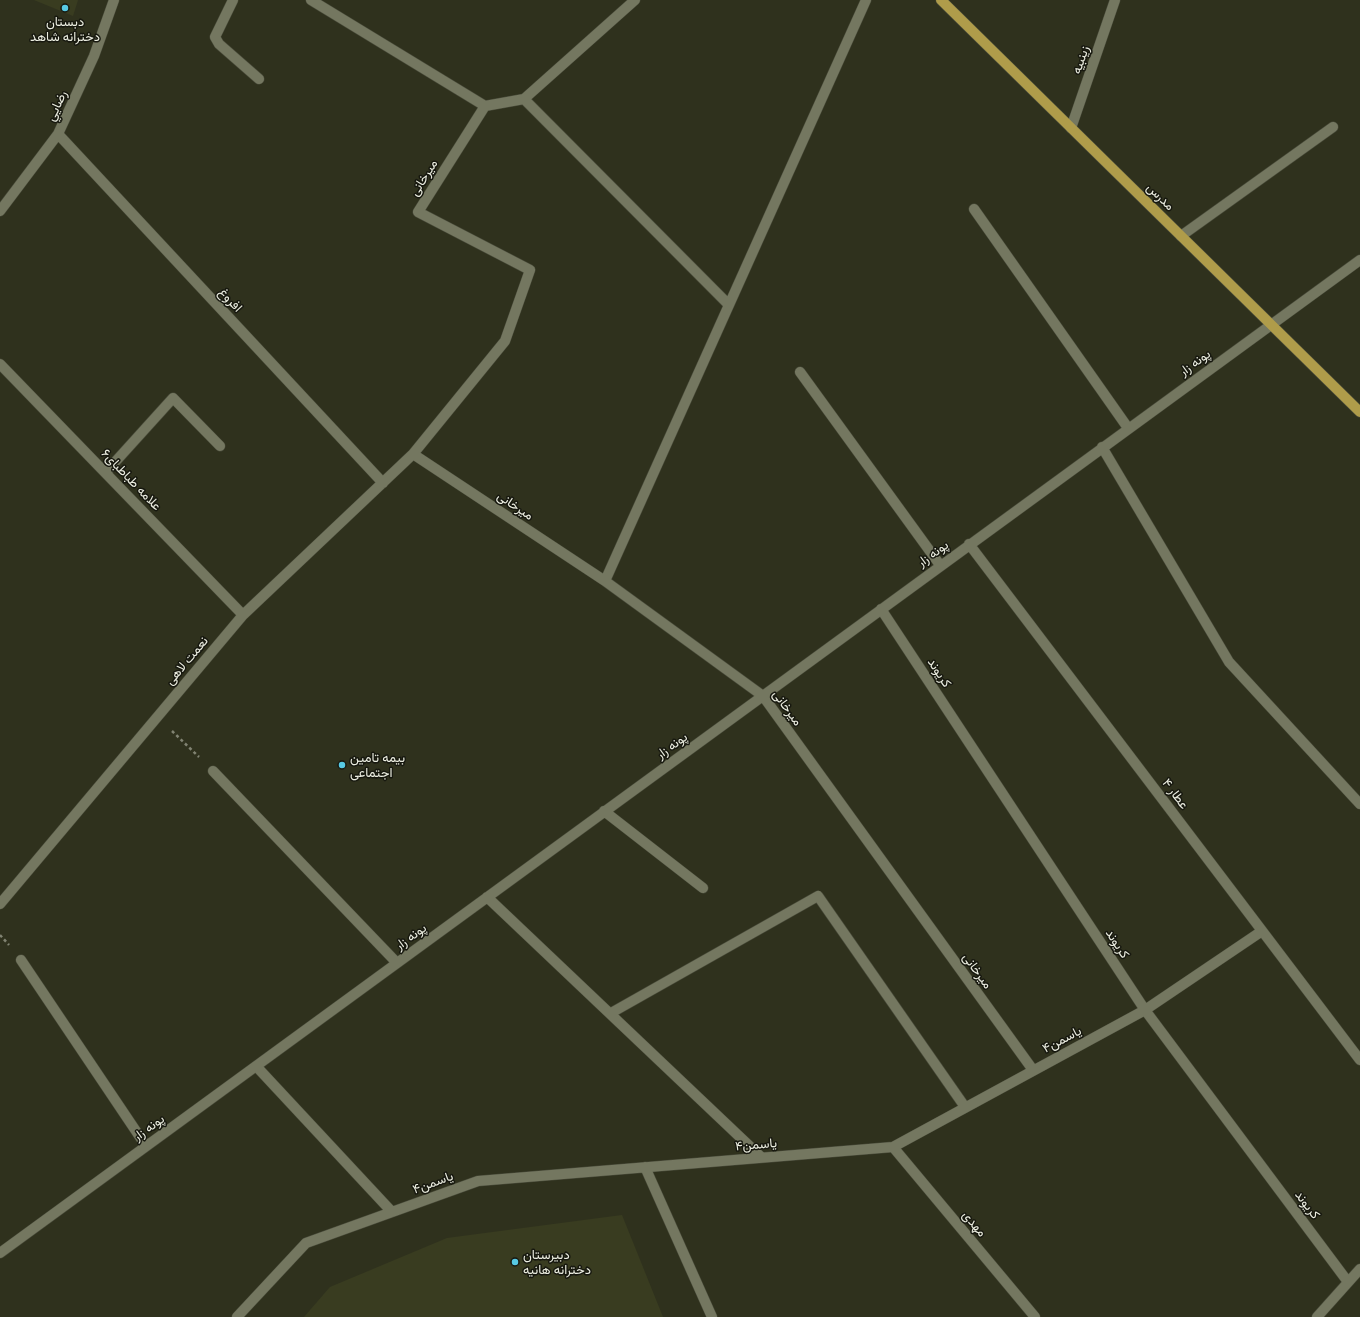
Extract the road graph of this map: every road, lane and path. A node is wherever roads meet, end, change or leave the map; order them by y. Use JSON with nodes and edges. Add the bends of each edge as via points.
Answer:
{"nodes":[{"id":1,"x":114,"y":0,"type":"edge"},
{"id":2,"x":233,"y":0,"type":"edge"},
{"id":3,"x":311,"y":0,"type":"edge"},
{"id":4,"x":635,"y":0,"type":"edge"},
{"id":5,"x":866,"y":0,"type":"edge"},
{"id":6,"x":941,"y":0,"type":"edge"},
{"id":7,"x":1115,"y":0,"type":"edge"},
{"id":8,"x":259,"y":79,"type":"dead end"},
{"id":9,"x":524,"y":99,"type":"junction"},
{"id":10,"x":485,"y":106,"type":"junction"},
{"id":11,"x":1333,"y":127,"type":"dead end"},
{"id":12,"x":1072,"y":128,"type":"junction"},
{"id":13,"x":58,"y":134,"type":"junction"},
{"id":14,"x":974,"y":209,"type":"dead end"},
{"id":15,"x":0,"y":211,"type":"edge"},
{"id":16,"x":1180,"y":236,"type":"junction"},
{"id":17,"x":1360,"y":260,"type":"edge"},
{"id":18,"x":729,"y":305,"type":"junction"},
{"id":19,"x":1271,"y":324,"type":"junction"},
{"id":20,"x":0,"y":364,"type":"edge"},
{"id":21,"x":800,"y":372,"type":"dead end"},
{"id":22,"x":1360,"y":412,"type":"edge"},
{"id":23,"x":1128,"y":428,"type":"junction"},
{"id":24,"x":220,"y":446,"type":"dead end"},
{"id":25,"x":1102,"y":447,"type":"junction"},
{"id":26,"x":413,"y":454,"type":"junction"},
{"id":27,"x":106,"y":472,"type":"junction"},
{"id":28,"x":383,"y":483,"type":"junction"},
{"id":29,"x":969,"y":544,"type":"junction"},
{"id":30,"x":940,"y":565,"type":"junction"},
{"id":31,"x":605,"y":581,"type":"junction"},
{"id":32,"x":881,"y":609,"type":"junction"},
{"id":33,"x":243,"y":615,"type":"junction"},
{"id":34,"x":763,"y":696,"type":"junction"},
{"id":35,"x":157,"y":717,"type":"junction"},
{"id":36,"x":213,"y":771,"type":"joint"},
{"id":37,"x":1360,"y":804,"type":"edge"},
{"id":38,"x":604,"y":811,"type":"junction"},
{"id":39,"x":703,"y":888,"type":"dead end"},
{"id":40,"x":487,"y":897,"type":"junction"},
{"id":41,"x":0,"y":904,"type":"edge"},
{"id":42,"x":1262,"y":931,"type":"junction"},
{"id":43,"x":21,"y":960,"type":"dead end"},
{"id":44,"x":397,"y":963,"type":"junction"},
{"id":45,"x":1145,"y":1010,"type":"junction"},
{"id":46,"x":612,"y":1013,"type":"junction"},
{"id":47,"x":1360,"y":1060,"type":"edge"},
{"id":48,"x":256,"y":1066,"type":"junction"},
{"id":49,"x":1033,"y":1070,"type":"junction"},
{"id":50,"x":965,"y":1107,"type":"junction"},
{"id":51,"x":146,"y":1146,"type":"junction"},
{"id":52,"x":893,"y":1147,"type":"junction"},
{"id":53,"x":762,"y":1157,"type":"junction"},
{"id":54,"x":645,"y":1167,"type":"junction"},
{"id":55,"x":392,"y":1212,"type":"junction"},
{"id":56,"x":0,"y":1253,"type":"edge"},
{"id":57,"x":1360,"y":1269,"type":"edge"},
{"id":58,"x":1348,"y":1282,"type":"junction"},
{"id":59,"x":237,"y":1317,"type":"edge"},
{"id":60,"x":712,"y":1317,"type":"edge"},
{"id":61,"x":1035,"y":1317,"type":"edge"},
{"id":62,"x":1317,"y":1317,"type":"edge"}],
"edges":[{"from":1,"to":13,"type":"street","name":"رضایي","via":[[94,56]]},
{"from":2,"to":8,"type":"street","via":[[215,37],[219,44]]},
{"from":3,"to":10,"type":"street"},
{"from":4,"to":9,"type":"street"},
{"from":5,"to":18,"type":"street"},
{"from":6,"to":12,"type":"main road","name":"مدرس"},
{"from":7,"to":12,"type":"street","name":"زینبیه"},
{"from":9,"to":10,"type":"street"},
{"from":9,"to":18,"type":"street"},
{"from":10,"to":26,"type":"street","name":"میرخانی","via":[[418,212],[530,270],[504,341]]},
{"from":11,"to":16,"type":"street"},
{"from":12,"to":16,"type":"main road","name":"مدرس"},
{"from":13,"to":15,"type":"street","name":"رضایي"},
{"from":13,"to":28,"type":"street","name":"افروغ"},
{"from":14,"to":23,"type":"street"},
{"from":16,"to":19,"type":"main road","name":"مدرس"},
{"from":17,"to":19,"type":"street","name":"پونه زار"},
{"from":18,"to":31,"type":"street"},
{"from":19,"to":22,"type":"main road","name":"مدرس"},
{"from":19,"to":23,"type":"street","name":"پونه زار"},
{"from":20,"to":27,"type":"street","name":"علامه طباطبای۶"},
{"from":21,"to":30,"type":"street"},
{"from":23,"to":25,"type":"street","name":"پونه زار"},
{"from":24,"to":27,"type":"street","via":[[173,398]]},
{"from":25,"to":29,"type":"street","name":"پونه زار"},
{"from":25,"to":37,"type":"street","via":[[1229,662]]},
{"from":26,"to":28,"type":"street","name":"نعمت لاهی"},
{"from":26,"to":31,"type":"street","name":"میرخانی"},
{"from":27,"to":33,"type":"street","name":"علامه طباطبای۶"},
{"from":28,"to":33,"type":"street","name":"نعمت لاهی"},
{"from":29,"to":30,"type":"street","name":"پونه زار"},
{"from":29,"to":42,"type":"street","name":"عطار ۴"},
{"from":30,"to":32,"type":"street","name":"پونه زار"},
{"from":31,"to":34,"type":"street","name":"میرخانی"},
{"from":32,"to":34,"type":"street","name":"پونه زار"},
{"from":32,"to":45,"type":"street","name":"کریوند"},
{"from":33,"to":35,"type":"street","name":"نعمت لاهی"},
{"from":34,"to":38,"type":"street","name":"پونه زار"},
{"from":34,"to":49,"type":"street","name":"میرخانی"},
{"from":35,"to":36,"type":"path"},
{"from":35,"to":41,"type":"street","name":"نعمت لاهی"},
{"from":36,"to":44,"type":"street"},
{"from":38,"to":39,"type":"street"},
{"from":38,"to":40,"type":"street","name":"پونه زار"},
{"from":40,"to":44,"type":"street","name":"پونه زار"},
{"from":40,"to":46,"type":"street"},
{"from":42,"to":45,"type":"street","name":"یاسمن۴"},
{"from":42,"to":47,"type":"street","name":"عطار ۴"},
{"from":43,"to":51,"type":"street"},
{"from":44,"to":48,"type":"street","name":"پونه زار"},
{"from":45,"to":49,"type":"street","name":"یاسمن۴"},
{"from":45,"to":58,"type":"street","name":"کریوند"},
{"from":46,"to":50,"type":"street","via":[[818,896]]},
{"from":46,"to":53,"type":"street"},
{"from":48,"to":51,"type":"street","name":"پونه زار"},
{"from":48,"to":55,"type":"street"},
{"from":49,"to":50,"type":"street","name":"یاسمن۴"},
{"from":50,"to":52,"type":"street","name":"یاسمن۴"},
{"from":51,"to":56,"type":"street","name":"پونه زار"},
{"from":52,"to":53,"type":"street","name":"یاسمن۴"},
{"from":52,"to":61,"type":"street","name":"مهدی"},
{"from":53,"to":54,"type":"street","name":"یاسمن۴"},
{"from":54,"to":55,"type":"street","name":"یاسمن۴","via":[[478,1180]]},
{"from":54,"to":60,"type":"street"},
{"from":55,"to":59,"type":"street","name":"یاسمن۴","via":[[306,1243]]},
{"from":57,"to":58,"type":"street"},
{"from":58,"to":62,"type":"street"}]}
